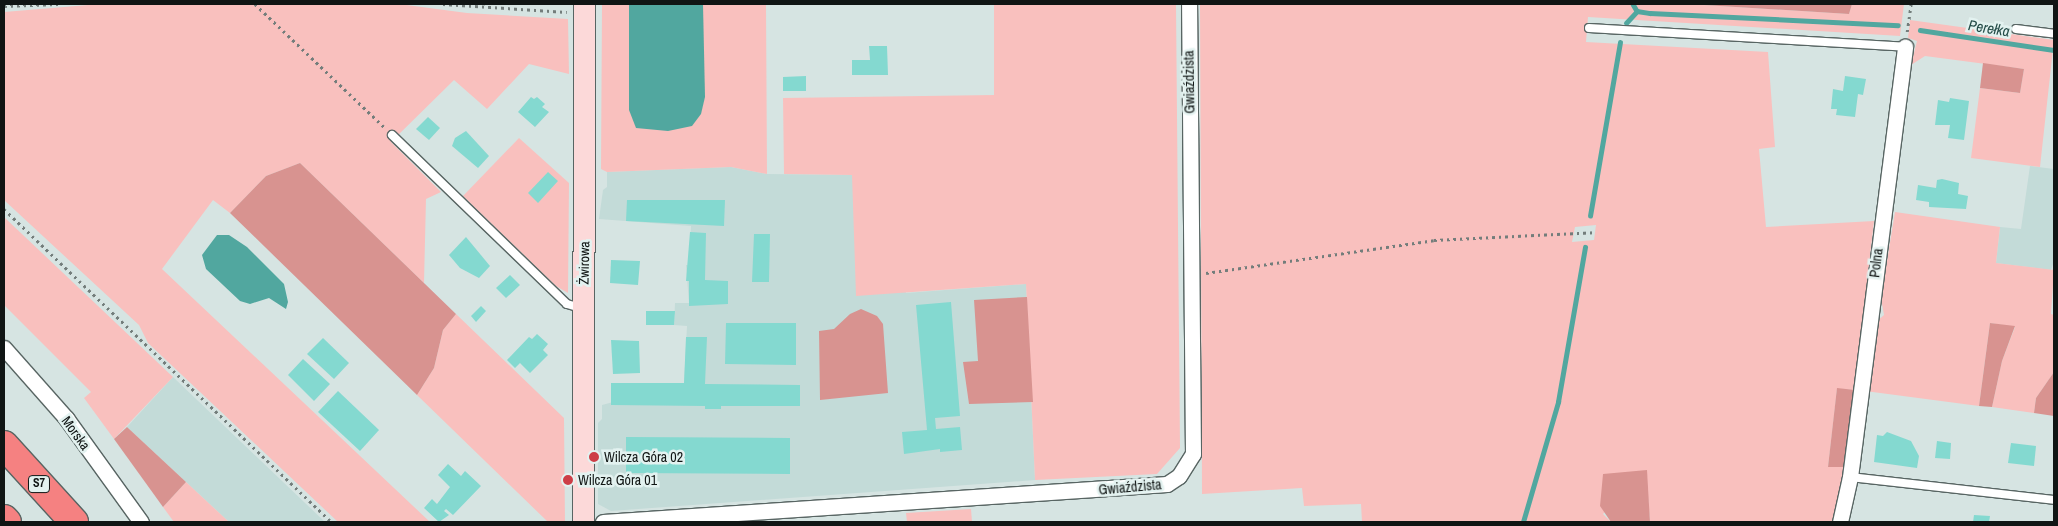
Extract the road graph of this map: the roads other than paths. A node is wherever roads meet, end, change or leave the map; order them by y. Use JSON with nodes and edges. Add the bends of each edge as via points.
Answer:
{"nodes":[{"id":1,"x":1189,"y":4,"type":"edge"},
{"id":2,"x":584,"y":8,"type":"edge"},
{"id":3,"x":1589,"y":28,"type":"dead end"},
{"id":4,"x":2016,"y":29,"type":"dead end"},
{"id":5,"x":2054,"y":34,"type":"edge"},
{"id":6,"x":1905,"y":48,"type":"joint"},
{"id":7,"x":392,"y":135,"type":"road end"},
{"id":8,"x":583,"y":308,"type":"junction"},
{"id":9,"x":4,"y":348,"type":"edge"},
{"id":10,"x":4,"y":445,"type":"edge"},
{"id":11,"x":1850,"y":477,"type":"junction"},
{"id":12,"x":2054,"y":500,"type":"edge"},
{"id":13,"x":4,"y":519,"type":"edge"},
{"id":14,"x":7,"y":522,"type":"edge"},
{"id":15,"x":74,"y":522,"type":"edge"},
{"id":16,"x":141,"y":522,"type":"edge"},
{"id":17,"x":583,"y":522,"type":"edge"},
{"id":18,"x":603,"y":522,"type":"edge"},
{"id":19,"x":1840,"y":522,"type":"edge"}],
"edges":[{"from":1,"to":18,"type":"street","name":"Gwiaździsta","via":[[1193,454],[1179,476],[1167,484]]},
{"from":2,"to":8,"type":"street","name":"Żwirowa"},
{"from":3,"to":6,"type":"lane"},
{"from":4,"to":5,"type":"lane"},
{"from":6,"to":11,"type":"street","name":"Polna"},
{"from":7,"to":8,"type":"lane","via":[[567,304]]},
{"from":8,"to":17,"type":"street","name":"Żwirowa"},
{"from":9,"to":16,"type":"street","name":"Morska","via":[[66,418]]},
{"from":10,"to":15,"type":"highway","number":"S7"},
{"from":11,"to":12,"type":"lane"},
{"from":11,"to":19,"type":"street","name":"Polna"},
{"from":13,"to":14,"type":"highway"}]}
